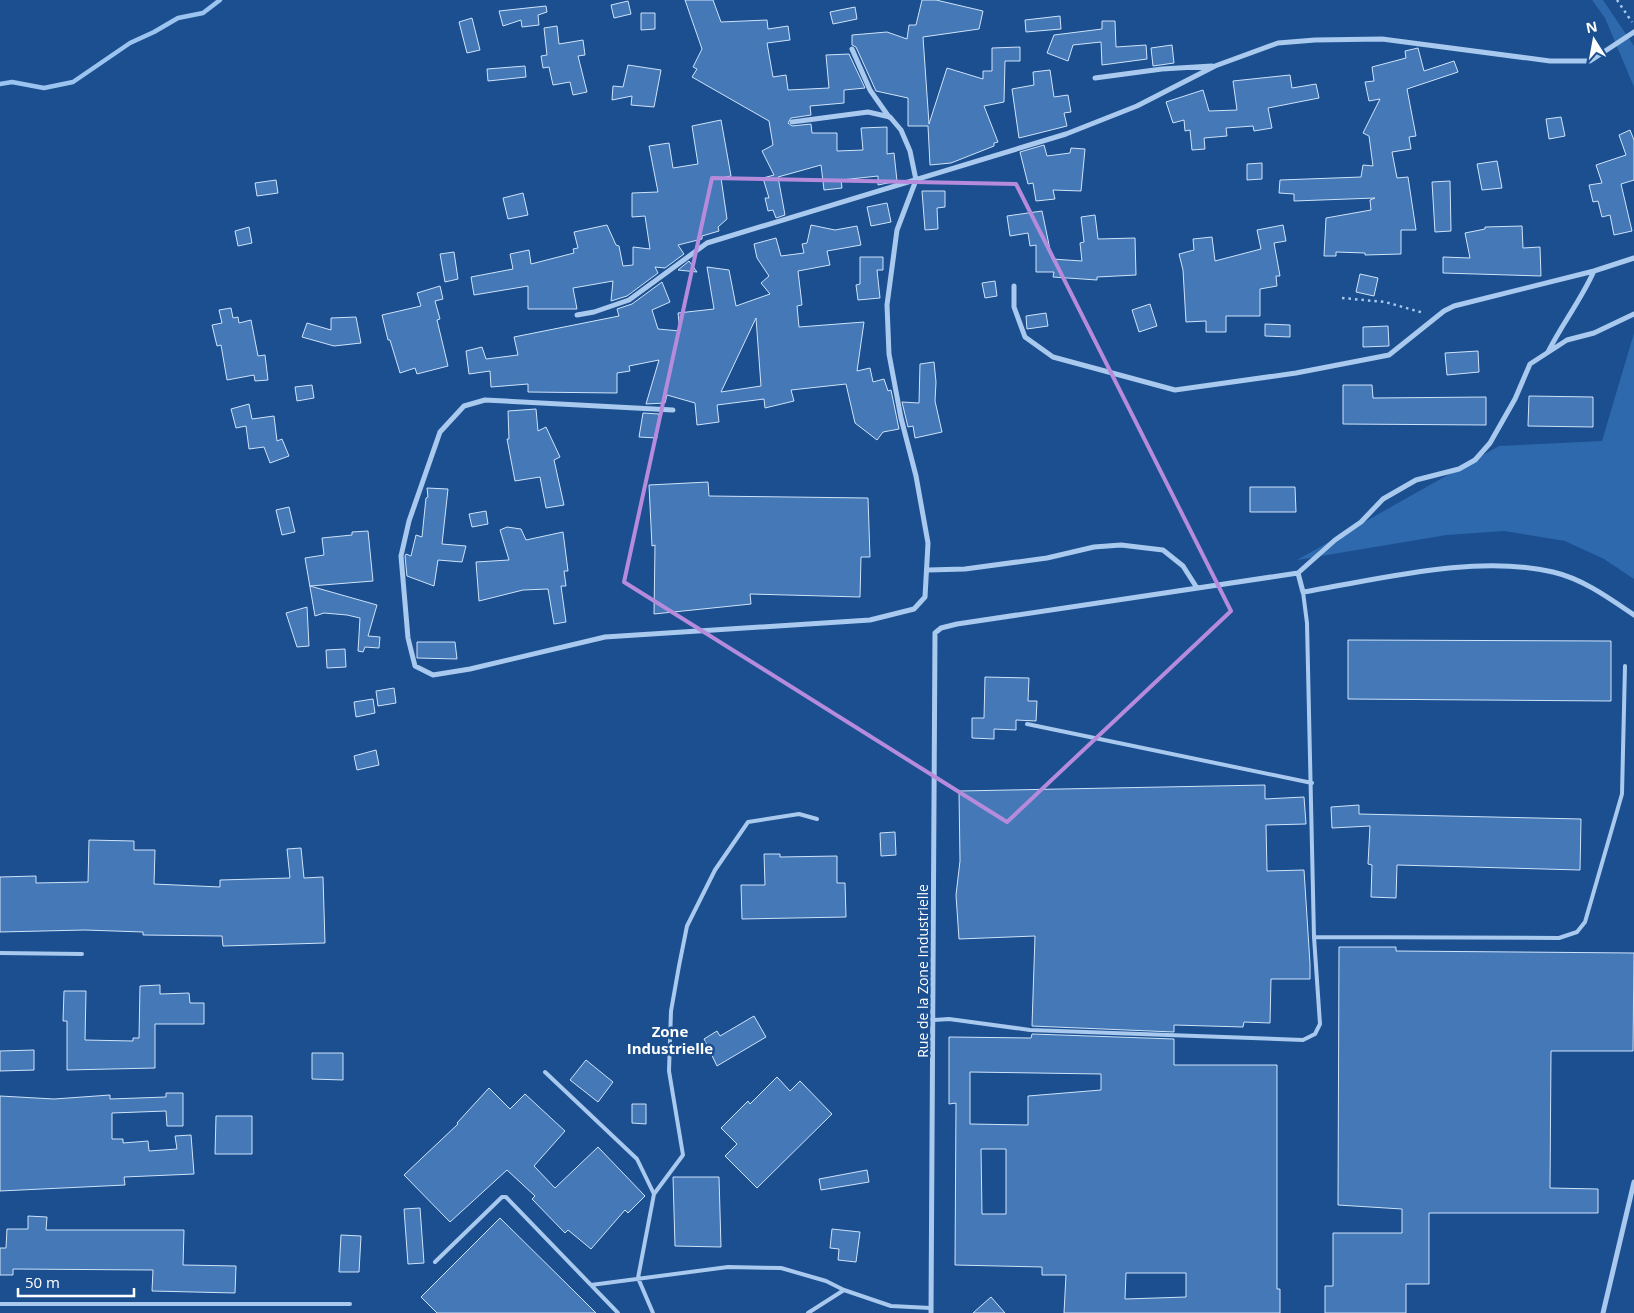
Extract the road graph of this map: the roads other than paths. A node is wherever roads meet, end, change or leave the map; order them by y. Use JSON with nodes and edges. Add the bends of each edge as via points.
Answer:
{"nodes":[{"id":1,"x":1634,"y":32,"type":"edge"},
{"id":2,"x":852,"y":49,"type":"dead end"},
{"id":3,"x":1216,"y":66,"type":"junction"},
{"id":4,"x":1095,"y":78,"type":"dead end"},
{"id":5,"x":890,"y":117,"type":"junction"},
{"id":6,"x":792,"y":122,"type":"dead end"},
{"id":7,"x":916,"y":180,"type":"junction"},
{"id":8,"x":1634,"y":258,"type":"edge"},
{"id":9,"x":1594,"y":270,"type":"junction"},
{"id":10,"x":1014,"y":286,"type":"dead end"},
{"id":11,"x":1634,"y":314,"type":"edge"},
{"id":12,"x":577,"y":316,"type":"dead end"},
{"id":13,"x":1548,"y":353,"type":"junction"},
{"id":14,"x":673,"y":410,"type":"dead end"},
{"id":15,"x":928,"y":570,"type":"junction"},
{"id":16,"x":1298,"y":573,"type":"junction"},
{"id":17,"x":1197,"y":588,"type":"junction"},
{"id":18,"x":1303,"y":592,"type":"junction"},
{"id":19,"x":1634,"y":615,"type":"edge"},
{"id":20,"x":1626,"y":666,"type":"dead end"},
{"id":21,"x":1027,"y":724,"type":"dead end"},
{"id":22,"x":1312,"y":783,"type":"junction"},
{"id":23,"x":817,"y":819,"type":"dead end"},
{"id":24,"x":1314,"y":937,"type":"junction"},
{"id":25,"x":0,"y":953,"type":"edge"},
{"id":26,"x":82,"y":954,"type":"dead end"},
{"id":27,"x":934,"y":1020,"type":"junction"},
{"id":28,"x":545,"y":1072,"type":"dead end"},
{"id":29,"x":1634,"y":1182,"type":"edge"},
{"id":30,"x":654,"y":1194,"type":"junction"},
{"id":31,"x":435,"y":1262,"type":"dead end"},
{"id":32,"x":638,"y":1278,"type":"junction"},
{"id":33,"x":591,"y":1285,"type":"junction"},
{"id":34,"x":844,"y":1290,"type":"junction"},
{"id":35,"x":0,"y":1304,"type":"edge"},
{"id":36,"x":350,"y":1304,"type":"dead end"},
{"id":37,"x":931,"y":1311,"type":"edge"},
{"id":38,"x":618,"y":1313,"type":"edge"},
{"id":39,"x":653,"y":1313,"type":"edge"},
{"id":40,"x":808,"y":1313,"type":"edge"},
{"id":41,"x":1603,"y":1313,"type":"edge"}],
"edges":[{"from":1,"to":3,"type":"street","via":[[1590,61],[1550,61],[1382,39],[1278,43]]},
{"from":2,"to":5,"type":"street","via":[[870,90]]},
{"from":3,"to":4,"type":"street"},
{"from":3,"to":7,"type":"street","via":[[1138,106],[1066,134]]},
{"from":5,"to":6,"type":"street","via":[[868,112]]},
{"from":5,"to":7,"type":"street","via":[[901,130],[910,151]]},
{"from":7,"to":12,"type":"street","via":[[707,243],[629,300]]},
{"from":7,"to":15,"type":"street","via":[[897,230],[887,304],[889,354],[916,476],[928,543]]},
{"from":8,"to":9,"type":"street"},
{"from":9,"to":10,"type":"street","via":[[1471,301],[1444,311],[1389,355],[1296,373],[1175,390],[1053,357],[1025,337],[1014,307]]},
{"from":9,"to":13,"type":"street","via":[[1582,298],[1560,328]]},
{"from":11,"to":13,"type":"street","via":[[1594,333],[1567,340]]},
{"from":13,"to":16,"type":"street","via":[[1530,364],[1490,443],[1475,460],[1459,469],[1416,480],[1384,499]]},
{"from":14,"to":15,"type":"street","via":[[485,400],[464,406],[440,432],[409,521],[401,556],[408,638],[415,666],[433,675],[604,637],[870,620],[914,609],[925,597]]},
{"from":15,"to":17,"type":"street","via":[[981,567],[1121,545],[1163,550],[1183,566]]},
{"from":16,"to":17,"type":"street"},
{"from":16,"to":18,"type":"street"},
{"from":17,"to":27,"type":"street","name":"Rue de la Zone Industrielle","via":[[957,624],[937,630],[934,638]]},
{"from":18,"to":19,"type":"street","via":[[1449,569],[1503,565],[1554,572],[1591,586]]},
{"from":18,"to":22,"type":"lane","via":[[1307,623]]},
{"from":20,"to":24,"type":"lane","via":[[1622,794],[1584,922],[1576,932],[1560,938]]},
{"from":21,"to":22,"type":"lane"},
{"from":22,"to":24,"type":"lane"},
{"from":23,"to":30,"type":"lane","via":[[798,814],[748,822],[715,870],[687,926],[671,1010],[669,1071],[683,1155]]},
{"from":24,"to":27,"type":"lane","via":[[1320,1024],[1314,1034],[1303,1040],[1030,1030]]},
{"from":25,"to":26,"type":"lane"},
{"from":27,"to":37,"type":"street","name":"Rue de la Zone Industrielle"},
{"from":28,"to":30,"type":"lane","via":[[637,1159]]},
{"from":29,"to":41,"type":"street"},
{"from":30,"to":32,"type":"lane"},
{"from":31,"to":33,"type":"lane","via":[[504,1196]]},
{"from":32,"to":33,"type":"lane"},
{"from":32,"to":34,"type":"lane","via":[[728,1268],[781,1268],[826,1281]]},
{"from":32,"to":39,"type":"lane"},
{"from":33,"to":38,"type":"lane"},
{"from":34,"to":37,"type":"lane","via":[[891,1306]]},
{"from":34,"to":40,"type":"lane"},
{"from":35,"to":36,"type":"lane"}]}
